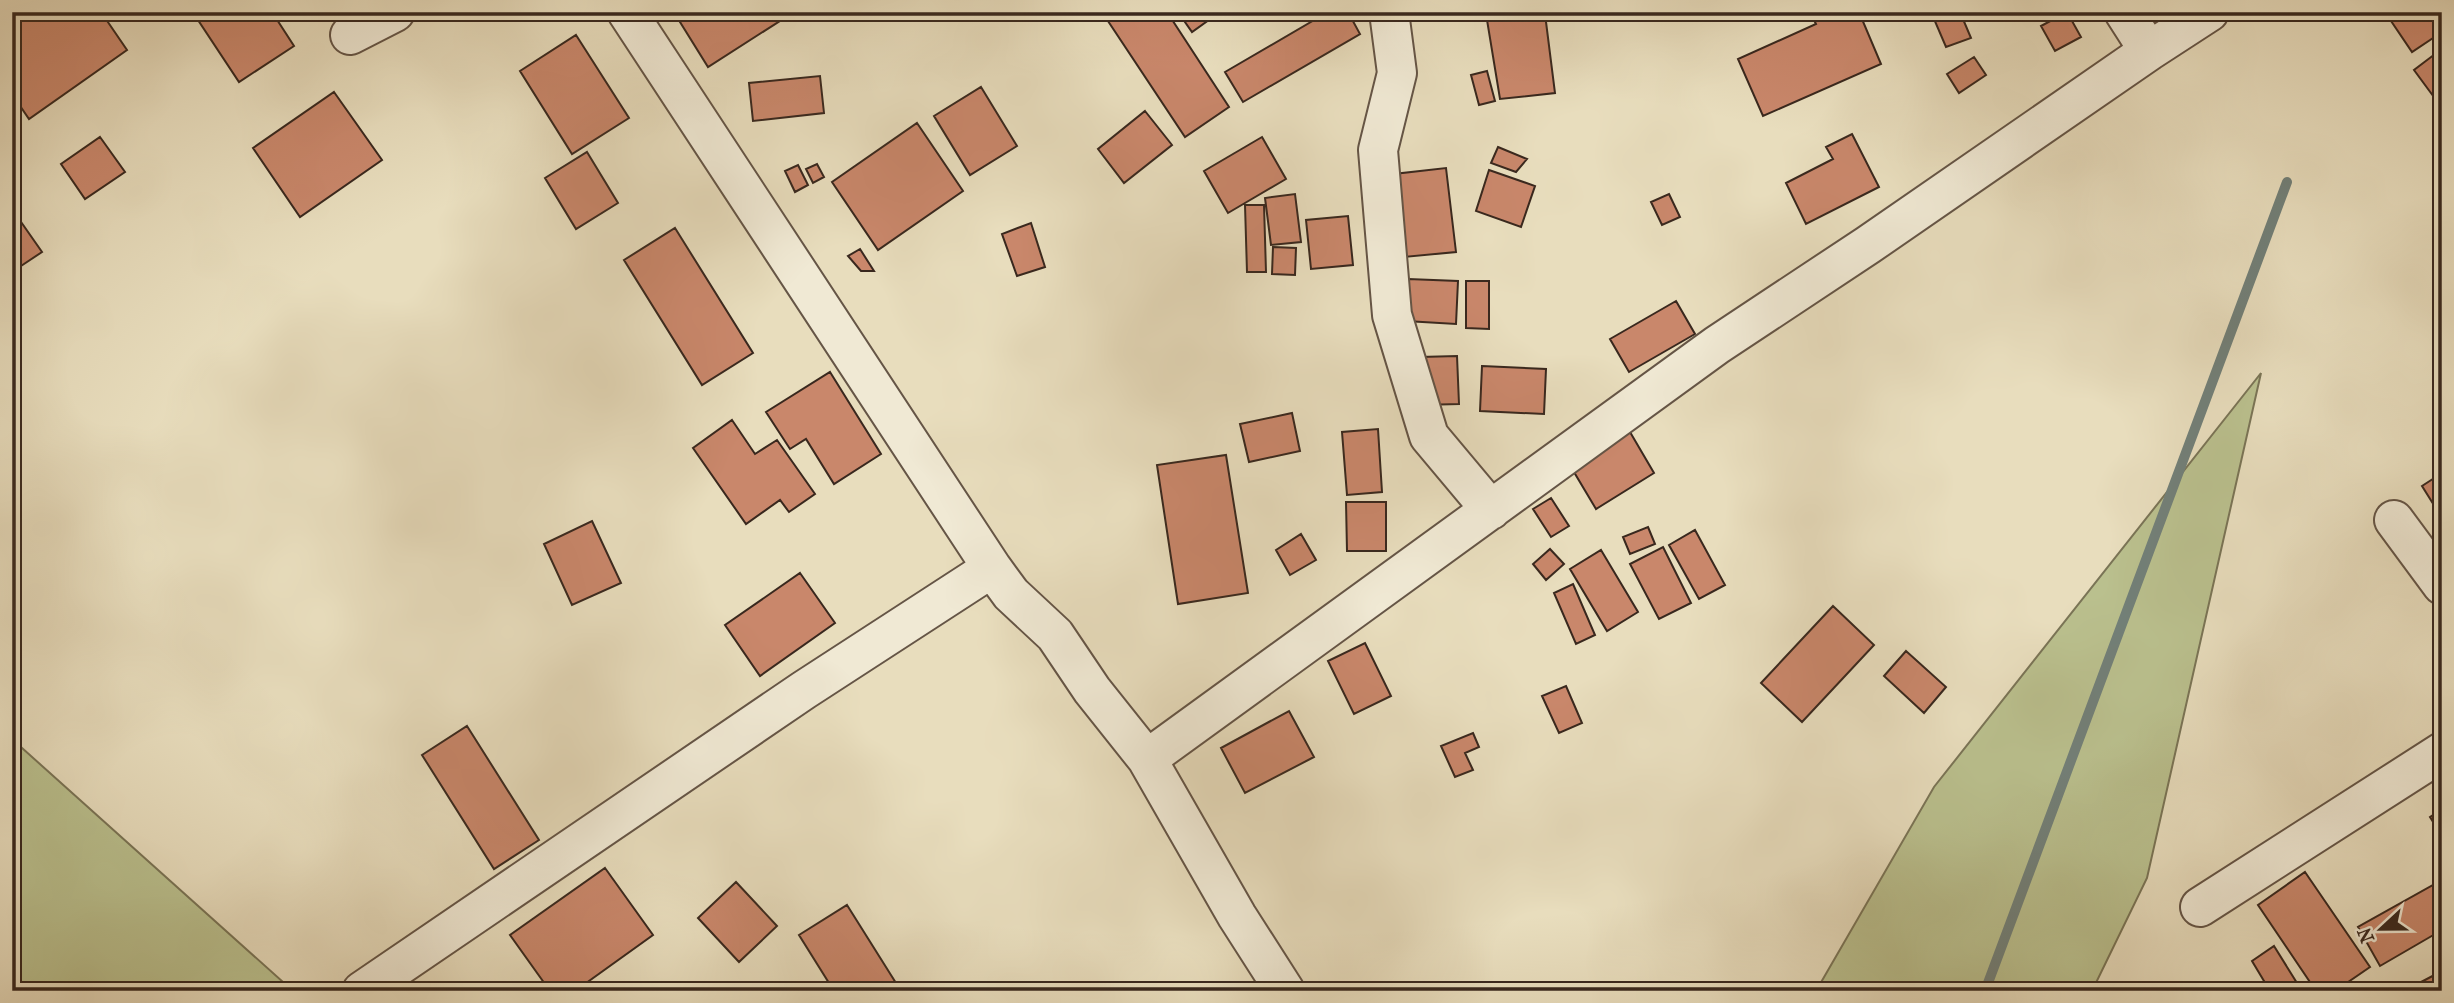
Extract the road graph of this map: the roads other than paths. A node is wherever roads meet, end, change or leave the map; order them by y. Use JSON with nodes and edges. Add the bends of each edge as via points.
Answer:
{"nodes":[{"id":1,"x":395,"y":12,"type":"edge"},
{"id":2,"x":626,"y":12,"type":"edge"},
{"id":3,"x":1389,"y":12,"type":"edge"},
{"id":4,"x":2124,"y":12,"type":"edge"},
{"id":5,"x":2209,"y":12,"type":"edge"},
{"id":6,"x":349,"y":35,"type":"dead end"},
{"id":7,"x":2149,"y":51,"type":"junction"},
{"id":8,"x":1491,"y":510,"type":"junction"},
{"id":9,"x":2394,"y":520,"type":"dead end"},
{"id":10,"x":992,"y":568,"type":"junction"},
{"id":11,"x":2442,"y":585,"type":"edge"},
{"id":12,"x":2442,"y":752,"type":"edge"},
{"id":13,"x":1147,"y":759,"type":"junction"},
{"id":14,"x":2200,"y":907,"type":"dead end"},
{"id":15,"x":362,"y":991,"type":"edge"},
{"id":16,"x":1285,"y":991,"type":"edge"}],
"edges":[{"from":1,"to":6,"type":"street"},
{"from":2,"to":10,"type":"street"},
{"from":3,"to":8,"type":"street","via":[[1397,73],[1378,150],[1392,315],[1429,436]]},
{"from":4,"to":7,"type":"street"},
{"from":5,"to":7,"type":"street"},
{"from":7,"to":8,"type":"street","via":[[1717,345]]},
{"from":8,"to":13,"type":"street"},
{"from":9,"to":11,"type":"street"},
{"from":10,"to":13,"type":"street","via":[[1011,594],[1055,635]]},
{"from":10,"to":15,"type":"street","via":[[804,690]]},
{"from":12,"to":14,"type":"street"},
{"from":13,"to":16,"type":"street"}]}
